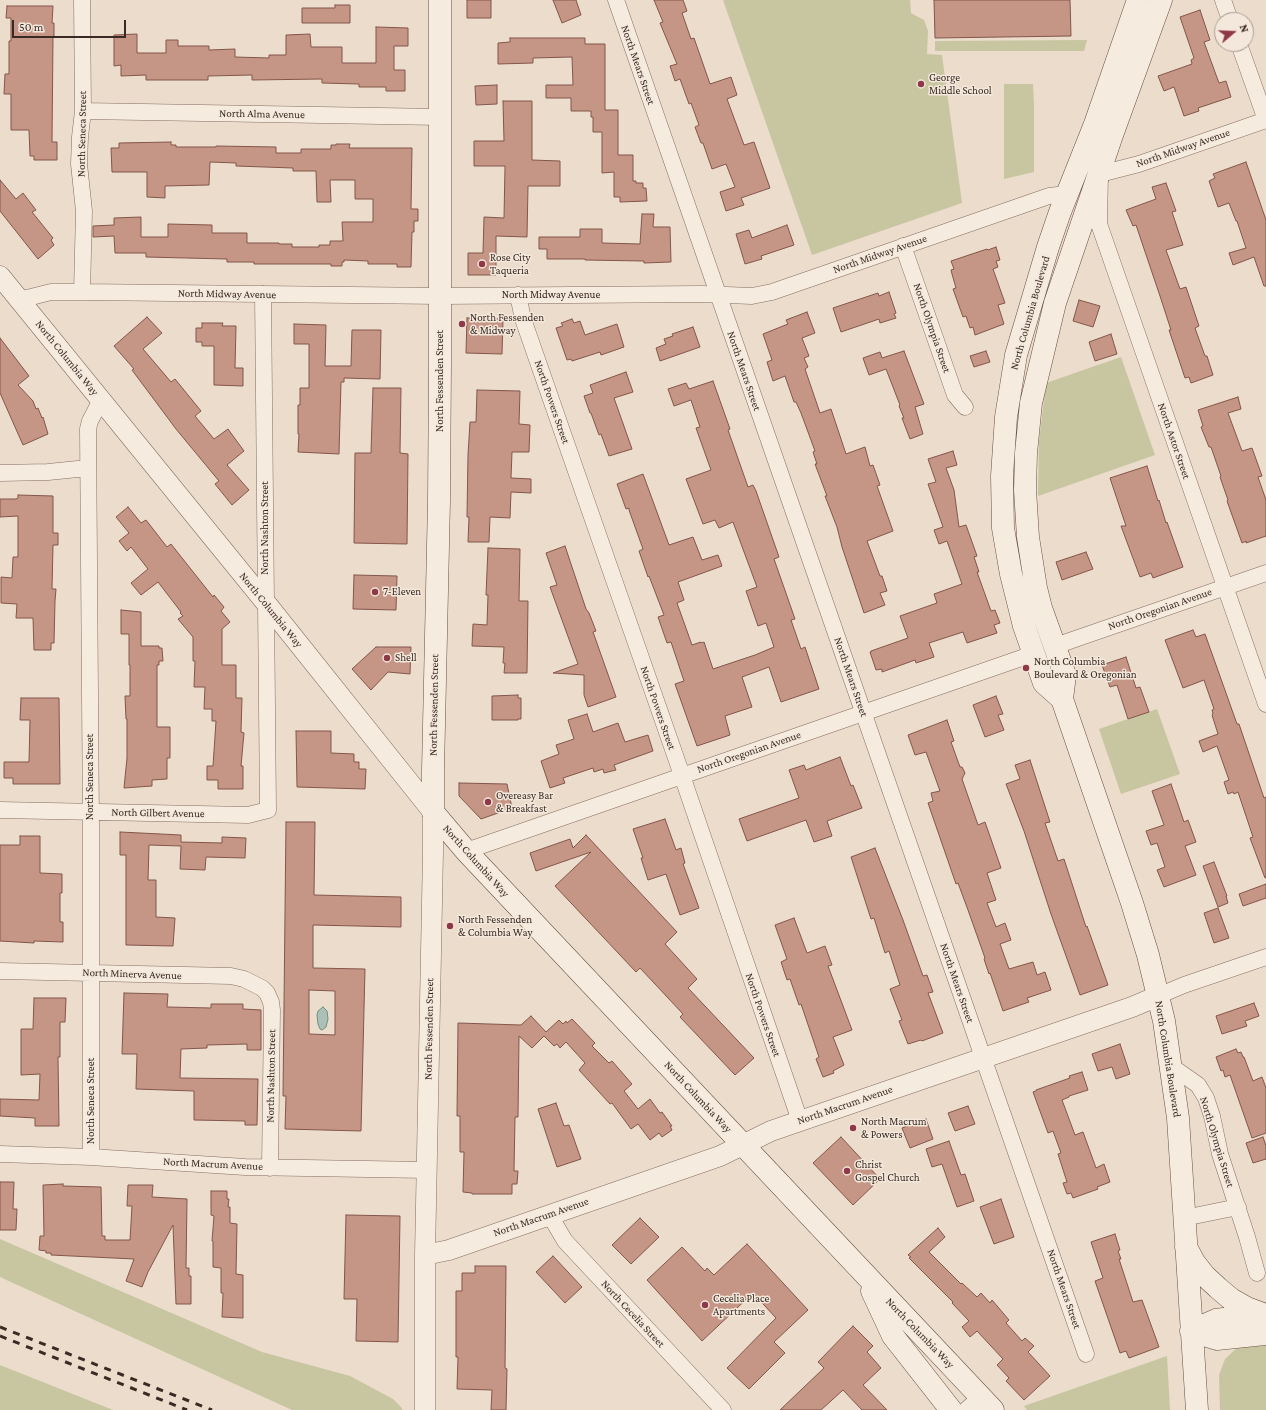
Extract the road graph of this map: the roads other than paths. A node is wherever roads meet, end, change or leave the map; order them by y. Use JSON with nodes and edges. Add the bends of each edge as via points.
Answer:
{"nodes":[{"id":1,"x":82,"y":0,"type":"edge"},
{"id":2,"x":440,"y":0,"type":"edge"},
{"id":3,"x":616,"y":0,"type":"edge"},
{"id":4,"x":1138,"y":0,"type":"edge"},
{"id":5,"x":1161,"y":0,"type":"edge"},
{"id":6,"x":1223,"y":0,"type":"edge"},
{"id":7,"x":1227,"y":12,"type":"edge"},
{"id":8,"x":1242,"y":52,"type":"edge"},
{"id":9,"x":83,"y":111,"type":"junction"},
{"id":10,"x":440,"y":117,"type":"junction"},
{"id":11,"x":1266,"y":120,"type":"edge"},
{"id":12,"x":1095,"y":124,"type":"junction"},
{"id":13,"x":1100,"y":174,"type":"junction"},
{"id":14,"x":1067,"y":194,"type":"junction"},
{"id":15,"x":903,"y":246,"type":"junction"},
{"id":16,"x":0,"y":276,"type":"edge"},
{"id":17,"x":82,"y":292,"type":"junction"},
{"id":18,"x":263,"y":294,"type":"junction"},
{"id":19,"x":518,"y":295,"type":"junction"},
{"id":20,"x":718,"y":295,"type":"junction"},
{"id":21,"x":441,"y":296,"type":"junction"},
{"id":22,"x":20,"y":300,"type":"junction"},
{"id":23,"x":101,"y":400,"type":"junction"},
{"id":24,"x":965,"y":407,"type":"dead end"},
{"id":25,"x":88,"y":468,"type":"junction"},
{"id":26,"x":0,"y":473,"type":"edge"},
{"id":27,"x":1266,"y":573,"type":"edge"},
{"id":28,"x":1225,"y":588,"type":"junction"},
{"id":29,"x":266,"y":603,"type":"junction"},
{"id":30,"x":1054,"y":646,"type":"junction"},
{"id":31,"x":1033,"y":654,"type":"junction"},
{"id":32,"x":1062,"y":699,"type":"junction"},
{"id":33,"x":1266,"y":704,"type":"edge"},
{"id":34,"x":863,"y":712,"type":"junction"},
{"id":35,"x":682,"y":775,"type":"junction"},
{"id":36,"x":0,"y":810,"type":"edge"},
{"id":37,"x":268,"y":810,"type":"joint"},
{"id":38,"x":91,"y":811,"type":"junction"},
{"id":39,"x":433,"y":812,"type":"junction"},
{"id":40,"x":466,"y":851,"type":"junction"},
{"id":41,"x":1266,"y":957,"type":"edge"},
{"id":42,"x":0,"y":971,"type":"edge"},
{"id":43,"x":91,"y":972,"type":"junction"},
{"id":44,"x":262,"y":988,"type":"joint"},
{"id":45,"x":1158,"y":996,"type":"junction"},
{"id":46,"x":983,"y":1058,"type":"junction"},
{"id":47,"x":1171,"y":1066,"type":"junction"},
{"id":48,"x":800,"y":1121,"type":"junction"},
{"id":49,"x":743,"y":1145,"type":"junction"},
{"id":50,"x":0,"y":1154,"type":"edge"},
{"id":51,"x":91,"y":1157,"type":"junction"},
{"id":52,"x":270,"y":1168,"type":"junction"},
{"id":53,"x":427,"y":1170,"type":"junction"},
{"id":54,"x":1238,"y":1207,"type":"junction"},
{"id":55,"x":549,"y":1214,"type":"junction"},
{"id":56,"x":1184,"y":1218,"type":"junction"},
{"id":57,"x":1186,"y":1247,"type":"junction"},
{"id":58,"x":425,"y":1255,"type":"junction"},
{"id":59,"x":1258,"y":1273,"type":"dead end"},
{"id":60,"x":863,"y":1274,"type":"junction"},
{"id":61,"x":1265,"y":1321,"type":"edge"},
{"id":62,"x":1191,"y":1331,"type":"junction"},
{"id":63,"x":1086,"y":1354,"type":"dead end"},
{"id":64,"x":980,"y":1406,"type":"edge"},
{"id":65,"x":425,"y":1410,"type":"edge"},
{"id":66,"x":723,"y":1410,"type":"edge"},
{"id":67,"x":951,"y":1410,"type":"edge"},
{"id":68,"x":1197,"y":1410,"type":"edge"}],
"edges":[{"from":1,"to":9,"type":"street","name":"North Seneca Street"},
{"from":2,"to":10,"type":"main road","name":"North Fessenden Street"},
{"from":3,"to":20,"type":"street","name":"North Mears Street"},
{"from":4,"to":12,"type":"main road","name":"North Columbia Boulevard"},
{"from":5,"to":13,"type":"main road","name":"North Columbia Boulevard"},
{"from":6,"to":7,"type":"street"},
{"from":8,"to":11,"type":"street"},
{"from":9,"to":10,"type":"street","name":"North Alma Avenue"},
{"from":9,"to":17,"type":"street","name":"North Seneca Street","via":[[79,164],[84,211]]},
{"from":10,"to":21,"type":"main road","name":"North Fessenden Street"},
{"from":11,"to":13,"type":"street","name":"North Midway Avenue","via":[[1139,164]]},
{"from":12,"to":13,"type":"main road","via":[[1099,132],[1095,160],[1096,169]]},
{"from":12,"to":14,"type":"main road","name":"North Columbia Boulevard"},
{"from":13,"to":28,"type":"street","name":"North Astor Street","via":[[1099,224]]},
{"from":13,"to":30,"type":"main road","name":"North Columbia Boulevard","via":[[1055,303],[1031,403],[1026,446],[1025,490],[1031,557],[1040,608]]},
{"from":14,"to":15,"type":"street","name":"North Midway Avenue","via":[[1049,196]]},
{"from":14,"to":31,"type":"main road","name":"North Columbia Boulevard","via":[[1048,247],[1016,355],[1006,417],[1002,476],[1003,528],[1011,574]]},
{"from":15,"to":20,"type":"street","name":"North Midway Avenue","via":[[772,292],[752,296]]},
{"from":15,"to":24,"type":"street","name":"North Olympia Street","via":[[955,395]]},
{"from":16,"to":22,"type":"street","name":"North Columbia Way"},
{"from":17,"to":18,"type":"street","name":"North Midway Avenue"},
{"from":17,"to":22,"type":"street","name":"North Midway Avenue","via":[[51,292]]},
{"from":18,"to":21,"type":"street","name":"North Midway Avenue"},
{"from":18,"to":29,"type":"street","name":"North Nashton Street"},
{"from":19,"to":20,"type":"street","name":"North Midway Avenue"},
{"from":19,"to":21,"type":"street","name":"North Midway Avenue"},
{"from":19,"to":35,"type":"street","name":"North Powers Street","via":[[523,319]]},
{"from":20,"to":34,"type":"street","name":"North Mears Street"},
{"from":21,"to":39,"type":"main road","name":"North Fessenden Street"},
{"from":22,"to":23,"type":"street","name":"North Columbia Way"},
{"from":23,"to":25,"type":"street","name":"North Seneca Street","via":[[88,429]]},
{"from":23,"to":29,"type":"street","name":"North Columbia Way"},
{"from":25,"to":26,"type":"street"},
{"from":25,"to":38,"type":"street","name":"North Seneca Street"},
{"from":27,"to":28,"type":"street","name":"North Oregonian Avenue"},
{"from":28,"to":30,"type":"street","name":"North Oregonian Avenue"},
{"from":28,"to":33,"type":"street","name":"North Astor Street"},
{"from":29,"to":37,"type":"street","name":"North Nashton Street"},
{"from":29,"to":39,"type":"street","name":"North Columbia Way"},
{"from":30,"to":32,"type":"main road","name":"North Columbia Boulevard","via":[[1065,675]]},
{"from":31,"to":32,"type":"main road","name":"North Columbia Boulevard","via":[[1044,683]]},
{"from":31,"to":34,"type":"street","name":"North Oregonian Avenue"},
{"from":32,"to":45,"type":"main road","name":"North Columbia Boulevard","via":[[1132,902]]},
{"from":34,"to":35,"type":"street","name":"North Oregonian Avenue"},
{"from":34,"to":46,"type":"street","name":"North Mears Street"},
{"from":35,"to":40,"type":"street","name":"North Oregonian Avenue"},
{"from":35,"to":48,"type":"street","name":"North Powers Street"},
{"from":36,"to":38,"type":"street","name":"North Gilbert Avenue"},
{"from":37,"to":38,"type":"street","name":"North Gilbert Avenue","via":[[248,815]]},
{"from":38,"to":43,"type":"street","name":"North Seneca Street"},
{"from":39,"to":40,"type":"main road","name":"North Columbia Way"},
{"from":39,"to":53,"type":"street","name":"North Fessenden Street"},
{"from":40,"to":49,"type":"main road","name":"North Columbia Way"},
{"from":41,"to":45,"type":"street","name":"North Macrum Avenue"},
{"from":42,"to":43,"type":"street","name":"North Minerva Avenue"},
{"from":43,"to":44,"type":"street","name":"North Minerva Avenue","via":[[231,976]]},
{"from":43,"to":51,"type":"street","name":"North Seneca Street"},
{"from":44,"to":52,"type":"street","name":"North Nashton Street","via":[[267,993],[272,1010]]},
{"from":45,"to":46,"type":"street","name":"North Macrum Avenue"},
{"from":45,"to":47,"type":"main road","name":"North Columbia Boulevard"},
{"from":46,"to":48,"type":"street","name":"North Macrum Avenue"},
{"from":46,"to":63,"type":"street","name":"North Mears Street"},
{"from":47,"to":54,"type":"street","name":"North Olympia Street","via":[[1198,1085],[1206,1098],[1220,1154]]},
{"from":47,"to":56,"type":"main road","name":"North Columbia Boulevard","via":[[1178,1118]]},
{"from":48,"to":49,"type":"street","name":"North Macrum Avenue","via":[[771,1131]]},
{"from":49,"to":55,"type":"street","name":"North Macrum Avenue","via":[[720,1156]]},
{"from":49,"to":60,"type":"main road","name":"North Columbia Way"},
{"from":50,"to":51,"type":"street","name":"North Macrum Avenue"},
{"from":51,"to":52,"type":"street","name":"North Macrum Avenue"},
{"from":52,"to":53,"type":"street","name":"North Macrum Avenue"},
{"from":53,"to":58,"type":"street","name":"North Fessenden Street"},
{"from":54,"to":56,"type":"street"},
{"from":54,"to":59,"type":"street","name":"North Olympia Street"},
{"from":55,"to":58,"type":"street","name":"North Macrum Avenue","via":[[449,1250]]},
{"from":55,"to":66,"type":"street","name":"North Cecelia Street","via":[[565,1241]]},
{"from":56,"to":57,"type":"main road","name":"North Columbia Boulevard"},
{"from":57,"to":61,"type":"main road","via":[[1205,1276],[1231,1299]]},
{"from":57,"to":62,"type":"main road","name":"North Columbia Boulevard"},
{"from":58,"to":65,"type":"street","name":"North Fessenden Street"},
{"from":60,"to":64,"type":"main road","name":"North Columbia Way"},
{"from":60,"to":67,"type":"main road","via":[[893,1336]]},
{"from":61,"to":62,"type":"main road","via":[[1216,1320]]},
{"from":62,"to":68,"type":"main road","name":"North Columbia Boulevard"}]}
